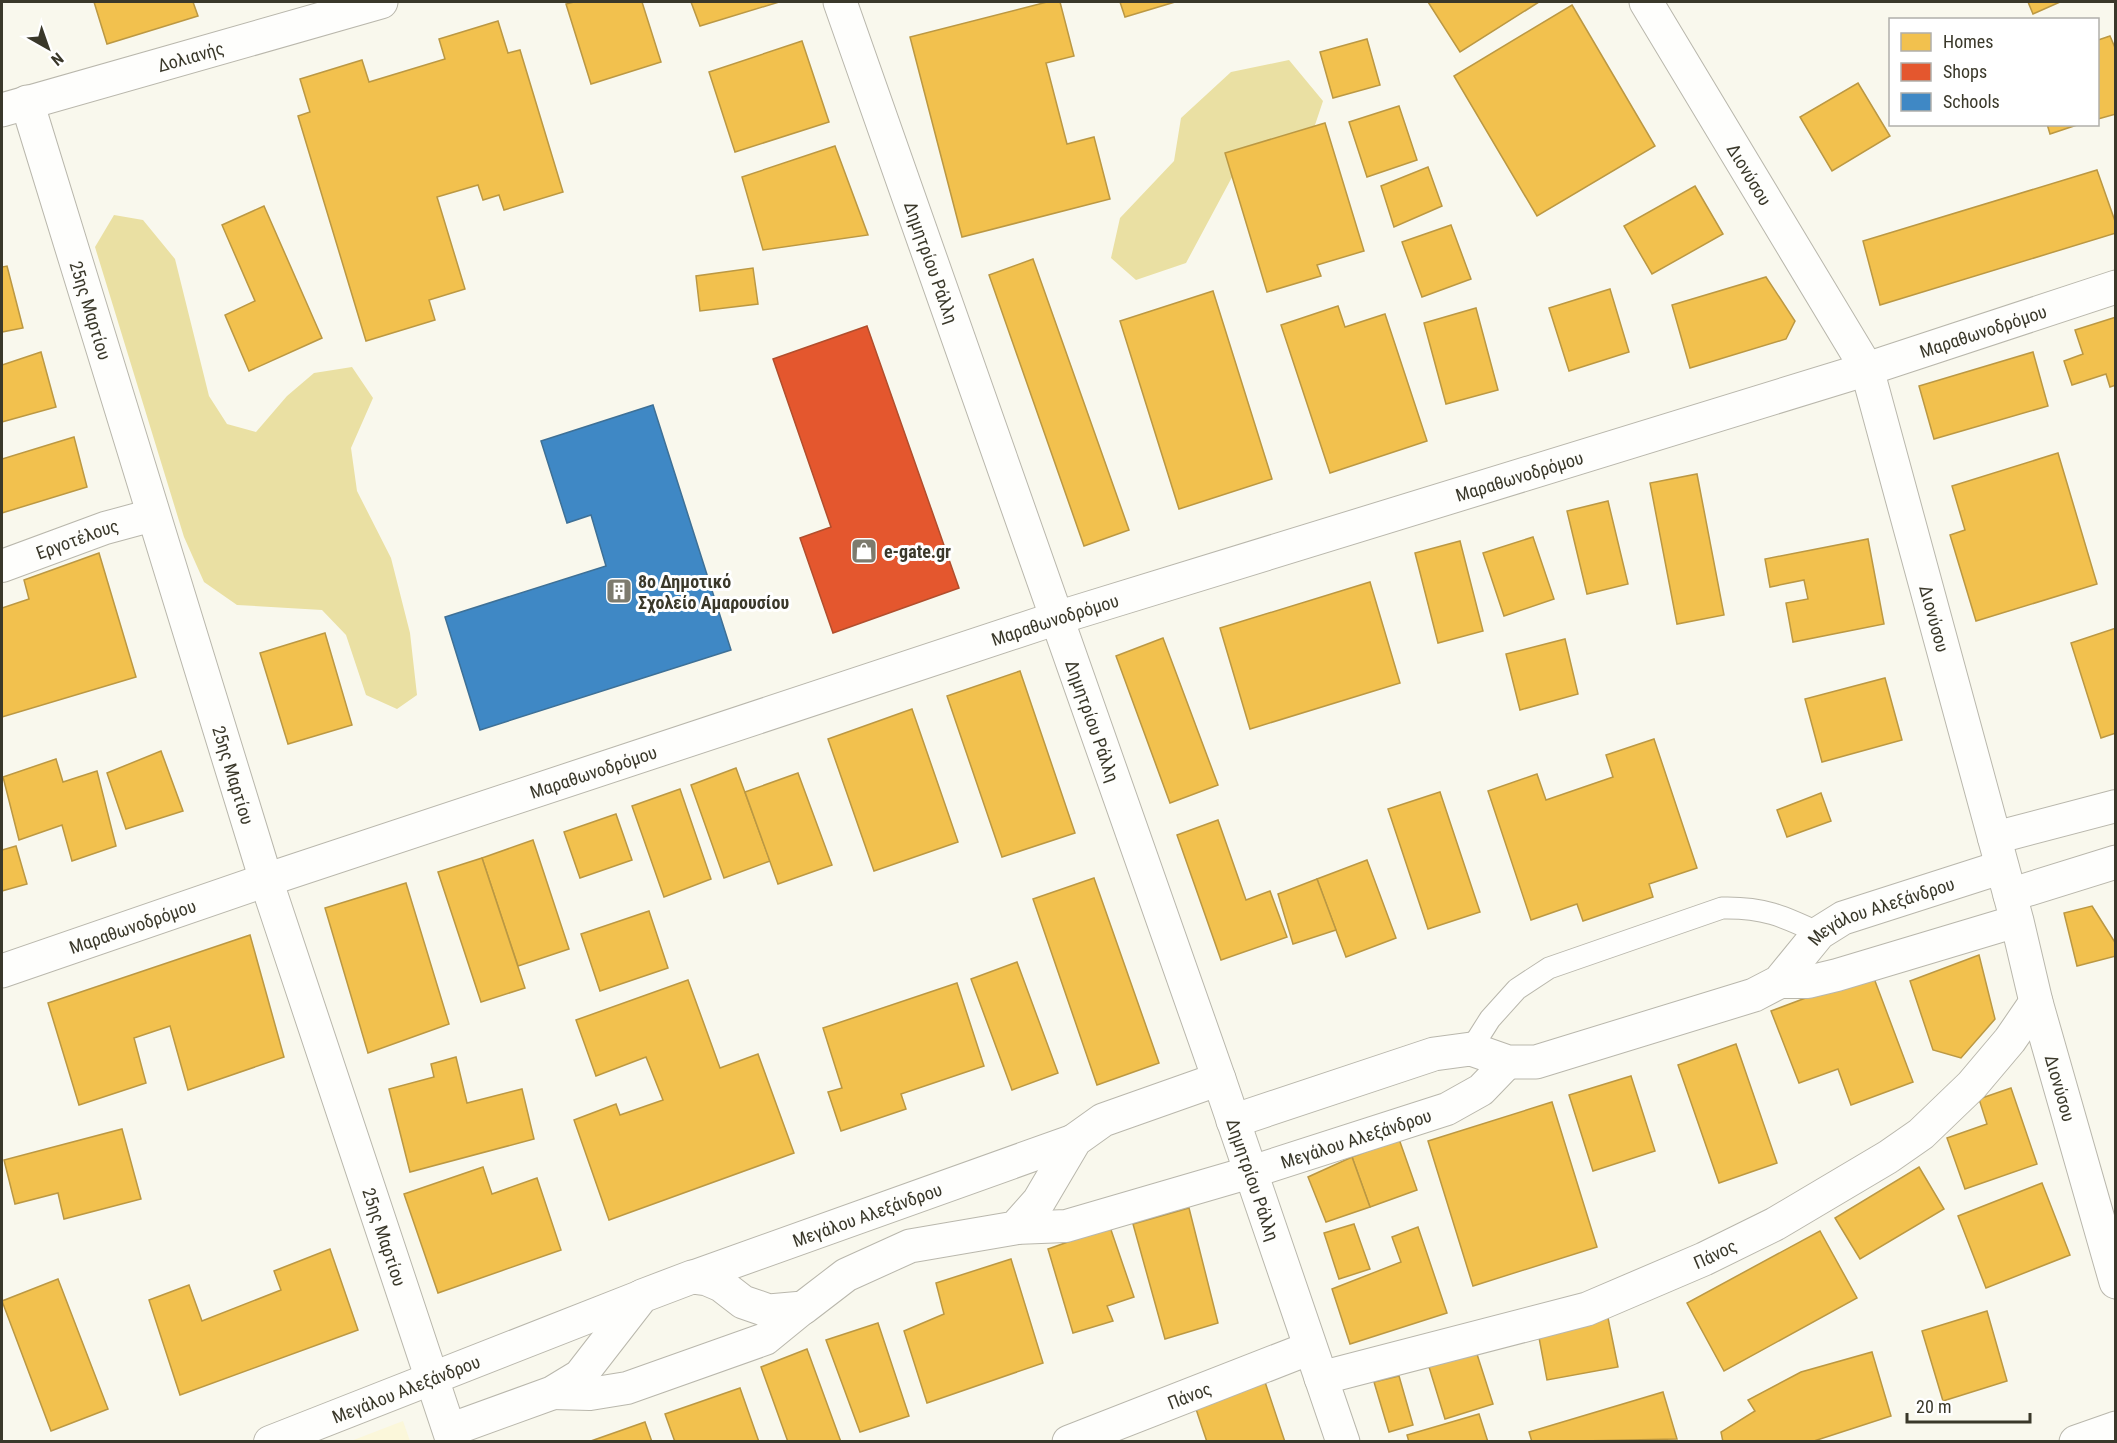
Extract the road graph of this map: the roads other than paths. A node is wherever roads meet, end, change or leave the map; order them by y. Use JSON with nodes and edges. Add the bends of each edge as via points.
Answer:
{"nodes":[{"id":1,"x":381,"y":2,"type":"edge"},
{"id":2,"x":840,"y":2,"type":"edge"},
{"id":3,"x":1647,"y":2,"type":"edge"},
{"id":4,"x":14,"y":106,"type":"edge"},
{"id":5,"x":2115,"y":287,"type":"edge"},
{"id":6,"x":1867,"y":369,"type":"junction"},
{"id":7,"x":153,"y":515,"type":"junction"},
{"id":8,"x":2,"y":566,"type":"edge"},
{"id":9,"x":1057,"y":618,"type":"junction"},
{"id":10,"x":2115,"y":806,"type":"edge"},
{"id":11,"x":2115,"y":862,"type":"edge"},
{"id":12,"x":266,"y":880,"type":"junction"},
{"id":13,"x":2006,"y":880,"type":"junction"},
{"id":14,"x":1819,"y":933,"type":"junction"},
{"id":15,"x":2,"y":971,"type":"edge"},
{"id":16,"x":1779,"y":982,"type":"junction"},
{"id":17,"x":2036,"y":1002,"type":"junction"},
{"id":18,"x":1471,"y":1049,"type":"junction"},
{"id":19,"x":1509,"y":1062,"type":"junction"},
{"id":20,"x":1219,"y":1079,"type":"junction"},
{"id":21,"x":1233,"y":1121,"type":"junction"},
{"id":22,"x":1075,"y":1140,"type":"junction"},
{"id":23,"x":1251,"y":1172,"type":"junction"},
{"id":24,"x":1015,"y":1228,"type":"junction"},
{"id":25,"x":2112,"y":1248,"type":"edge"},
{"id":26,"x":692,"y":1277,"type":"junction"},
{"id":27,"x":2115,"y":1282,"type":"edge"},
{"id":28,"x":642,"y":1296,"type":"junction"},
{"id":29,"x":803,"y":1308,"type":"junction"},
{"id":30,"x":1316,"y":1363,"type":"junction"},
{"id":31,"x":433,"y":1378,"type":"junction"},
{"id":32,"x":552,"y":1393,"type":"junction"},
{"id":33,"x":2115,"y":1428,"type":"edge"},
{"id":34,"x":452,"y":1436,"type":"edge"},
{"id":35,"x":270,"y":1442,"type":"edge"},
{"id":36,"x":1069,"y":1442,"type":"edge"},
{"id":37,"x":1343,"y":1442,"type":"edge"},
{"id":38,"x":2076,"y":1442,"type":"edge"}],
"edges":[{"from":1,"to":4,"type":"street","name":"Δολιανής"},
{"from":2,"to":9,"type":"street","name":"Δημητρίου Ράλλη"},
{"from":3,"to":6,"type":"street","name":"Διονύσου"},
{"from":4,"to":7,"type":"street","name":"25ης Μαρτίου"},
{"from":5,"to":6,"type":"street","name":"Μαραθωνοδρόμου"},
{"from":6,"to":9,"type":"street","name":"Μαραθωνοδρόμου"},
{"from":6,"to":13,"type":"street","name":"Διονύσου"},
{"from":7,"to":8,"type":"street","name":"Εργοτέλους","via":[[105,528]]},
{"from":7,"to":12,"type":"street","name":"25ης Μαρτίου"},
{"from":9,"to":12,"type":"street","name":"Μαραθωνοδρόμου"},
{"from":9,"to":20,"type":"street","name":"Δημητρίου Ράλλη"},
{"from":10,"to":13,"type":"street","name":"Μεγάλου Αλεξάνδρου"},
{"from":11,"to":13,"type":"street","name":"Μεγάλου Αλεξάνδρου"},
{"from":12,"to":15,"type":"street","name":"Μαραθωνοδρόμου"},
{"from":12,"to":31,"type":"street","name":"25ης Μαρτίου"},
{"from":13,"to":14,"type":"street","name":"Μεγάλου Αλεξάνδρου","via":[[1843,918]]},
{"from":13,"to":16,"type":"street","name":"Μεγάλου Αλεξάνδρου","via":[[1838,975],[1808,982]]},
{"from":13,"to":17,"type":"street","name":"Διονύσου"},
{"from":14,"to":16,"type":"street","name":"Μεγάλου Αλεξάνδρου"},
{"from":14,"to":18,"type":"lane","via":[[1753,907],[1722,908],[1549,968],[1517,989],[1490,1019]]},
{"from":16,"to":19,"type":"street","name":"Μεγάλου Αλεξάνδρου","via":[[1754,994],[1536,1062]]},
{"from":17,"to":25,"type":"street","name":"Διονύσου"},
{"from":17,"to":30,"type":"street","name":"Πάνος","via":[[1972,1085],[1921,1134],[1774,1224],[1587,1309]]},
{"from":18,"to":19,"type":"street","name":"Μεγάλου Αλεξάνδρου"},
{"from":18,"to":21,"type":"street","name":"Μεγάλου Αλεξάνδρου","via":[[1434,1054]]},
{"from":19,"to":23,"type":"street","name":"Μεγάλου Αλεξάνδρου","via":[[1481,1090],[1447,1109]]},
{"from":20,"to":21,"type":"street","name":"Δημητρίου Ράλλη"},
{"from":20,"to":22,"type":"street","name":"Μεγάλου Αλεξάνδρου","via":[[1103,1120]]},
{"from":21,"to":23,"type":"street","name":"Δημητρίου Ράλλη"},
{"from":22,"to":24,"type":"street","name":"Μεγάλου Αλεξάνδρου","via":[[1039,1201]]},
{"from":22,"to":26,"type":"street","name":"Μεγάλου Αλεξάνδρου"},
{"from":23,"to":24,"type":"street","name":"Μεγάλου Αλεξάνδρου","via":[[1066,1226]]},
{"from":23,"to":30,"type":"street","name":"Δημητρίου Ράλλη"},
{"from":24,"to":29,"type":"street","name":"Μεγάλου Αλεξάνδρου","via":[[910,1246],[846,1275]]},
{"from":25,"to":27,"type":"street","name":"Διονύσου"},
{"from":26,"to":28,"type":"street","name":"Μεγάλου Αλεξάνδρου"},
{"from":26,"to":29,"type":"street","via":[[721,1284],[743,1302],[769,1311]]},
{"from":28,"to":31,"type":"street","name":"Μεγάλου Αλεξάνδρου"},
{"from":28,"to":32,"type":"street","name":"Μεγάλου Αλεξάνδρου","via":[[593,1362],[580,1376]]},
{"from":29,"to":32,"type":"street","name":"Μεγάλου Αλεξάνδρου","via":[[765,1339],[627,1388],[590,1394]]},
{"from":30,"to":36,"type":"street","name":"Πάνος"},
{"from":30,"to":37,"type":"street","name":"Δημητρίου Ράλλη"},
{"from":31,"to":34,"type":"street","name":"25ης Μαρτίου"},
{"from":31,"to":35,"type":"street","name":"Μεγάλου Αλεξάνδρου"},
{"from":32,"to":34,"type":"street","name":"Μεγάλου Αλεξάνδρου"},
{"from":33,"to":38,"type":"street"}]}
